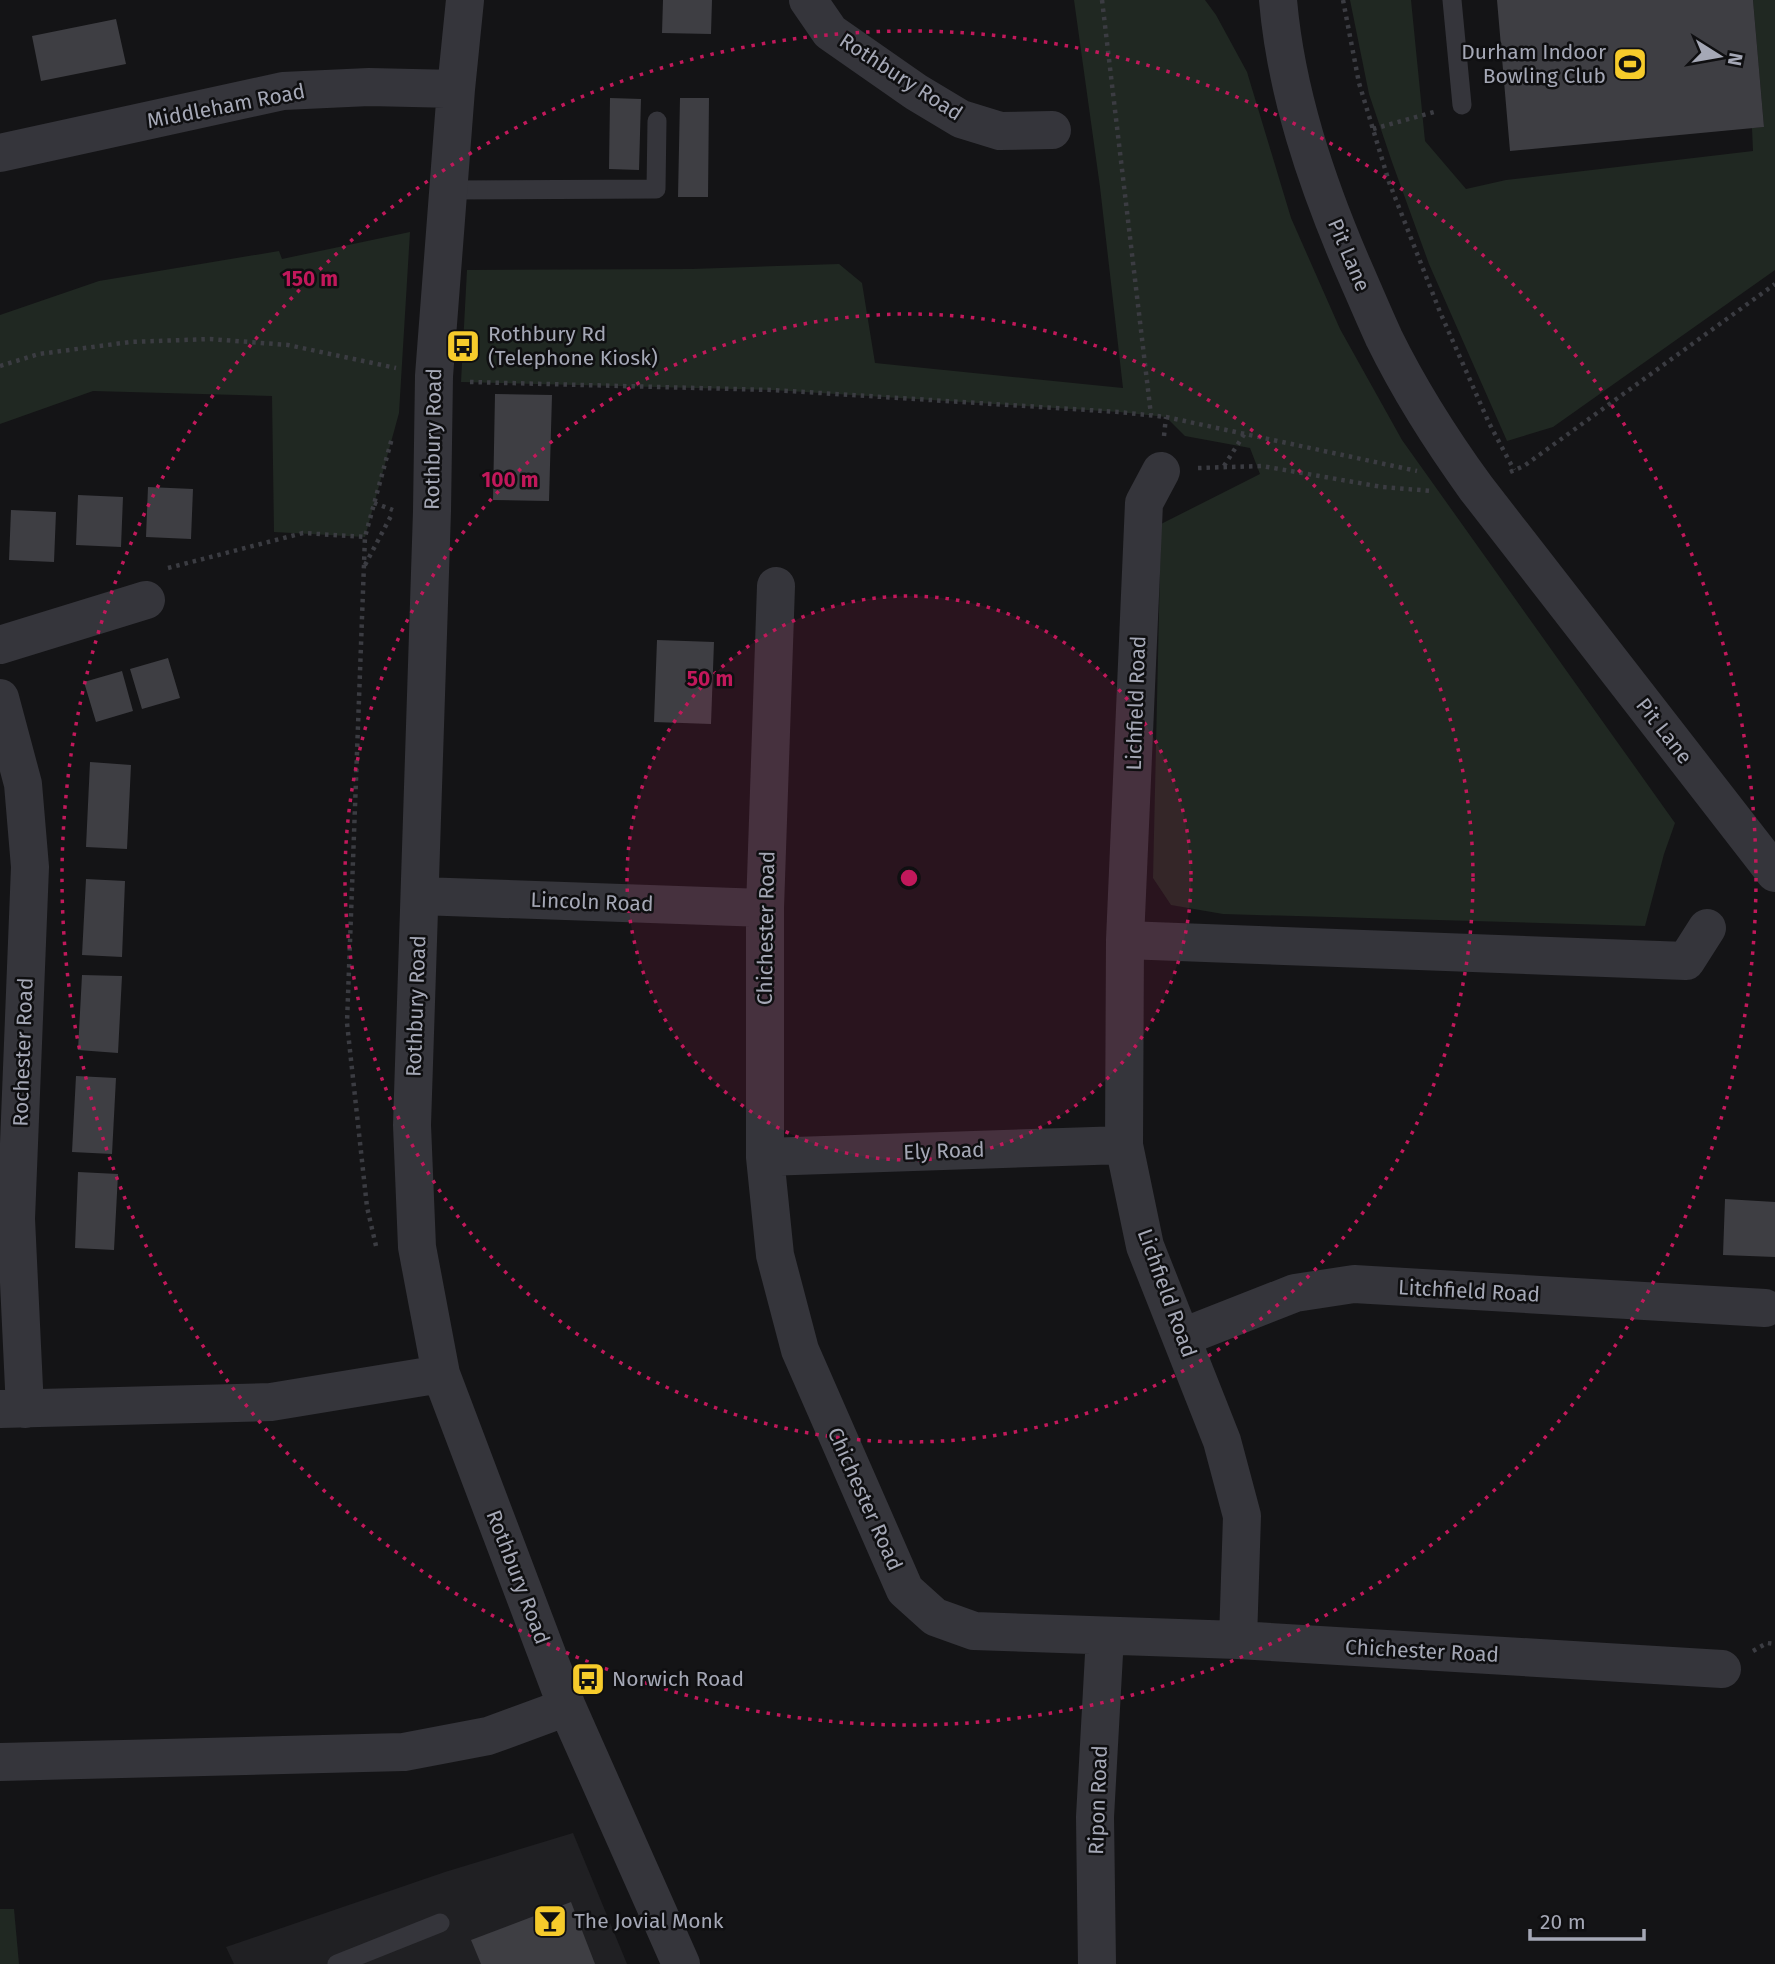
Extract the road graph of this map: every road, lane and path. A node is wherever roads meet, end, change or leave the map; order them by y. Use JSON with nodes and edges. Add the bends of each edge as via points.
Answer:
{"nodes":[{"id":1,"x":465,"y":0,"type":"edge"},
{"id":2,"x":808,"y":0,"type":"edge"},
{"id":3,"x":1102,"y":0,"type":"edge"},
{"id":4,"x":1278,"y":0,"type":"edge"},
{"id":5,"x":1343,"y":0,"type":"edge"},
{"id":6,"x":1452,"y":0,"type":"edge"},
{"id":7,"x":456,"y":89,"type":"junction"},
{"id":8,"x":1462,"y":105,"type":"joint"},
{"id":9,"x":657,"y":121,"type":"dead end"},
{"id":10,"x":1373,"y":129,"type":"junction"},
{"id":11,"x":1052,"y":130,"type":"dead end"},
{"id":12,"x":0,"y":153,"type":"edge"},
{"id":13,"x":448,"y":190,"type":"junction"},
{"id":14,"x":1775,"y":284,"type":"edge"},
{"id":15,"x":0,"y":366,"type":"edge"},
{"id":16,"x":434,"y":376,"type":"junction"},
{"id":17,"x":1151,"y":415,"type":"junction"},
{"id":18,"x":1166,"y":417,"type":"junction"},
{"id":19,"x":396,"y":426,"type":"dead end"},
{"id":20,"x":1165,"y":432,"type":"dead end"},
{"id":21,"x":1245,"y":433,"type":"junction"},
{"id":22,"x":1224,"y":467,"type":"junction"},
{"id":23,"x":1514,"y":470,"type":"junction"},
{"id":24,"x":1161,"y":471,"type":"joint"},
{"id":25,"x":1476,"y":488,"type":"junction"},
{"id":26,"x":374,"y":503,"type":"junction"},
{"id":27,"x":394,"y":510,"type":"dead end"},
{"id":28,"x":365,"y":537,"type":"junction"},
{"id":29,"x":776,"y":586,"type":"dead end"},
{"id":30,"x":146,"y":600,"type":"joint"},
{"id":31,"x":0,"y":645,"type":"edge"},
{"id":32,"x":0,"y":698,"type":"edge"},
{"id":33,"x":1775,"y":873,"type":"edge"},
{"id":34,"x":419,"y":896,"type":"junction"},
{"id":35,"x":765,"y":908,"type":"junction"},
{"id":36,"x":1707,"y":928,"type":"dead end"},
{"id":37,"x":1125,"y":940,"type":"junction"},
{"id":38,"x":1124,"y":1145,"type":"junction"},
{"id":39,"x":765,"y":1157,"type":"junction"},
{"id":40,"x":379,"y":1258,"type":"dead end"},
{"id":41,"x":1765,"y":1308,"type":"dead end"},
{"id":42,"x":1182,"y":1338,"type":"junction"},
{"id":43,"x":441,"y":1374,"type":"junction"},
{"id":44,"x":12,"y":1409,"type":"edge"},
{"id":45,"x":1105,"y":1636,"type":"junction"},
{"id":46,"x":1238,"y":1640,"type":"junction"},
{"id":47,"x":1722,"y":1669,"type":"dead end"},
{"id":48,"x":567,"y":1707,"type":"junction"},
{"id":49,"x":0,"y":1762,"type":"edge"},
{"id":50,"x":440,"y":1923,"type":"dead end"},
{"id":51,"x":337,"y":1964,"type":"edge"},
{"id":52,"x":681,"y":1964,"type":"edge"},
{"id":53,"x":1097,"y":1964,"type":"edge"}],
"edges":[{"from":1,"to":7,"type":"street","name":"Rothbury Road"},
{"from":2,"to":11,"type":"street","name":"Rothbury Road","via":[[830,32],[961,119],[1000,131]]},
{"from":3,"to":17,"type":"path"},
{"from":4,"to":25,"type":"street","name":"Pit Lane","via":[[1282,41],[1309,155],[1339,235],[1385,340],[1441,438]]},
{"from":5,"to":10,"type":"path"},
{"from":6,"to":8,"type":"lane"},
{"from":7,"to":12,"type":"street","name":"Middleham Road","via":[[284,91]]},
{"from":7,"to":13,"type":"street","name":"Rothbury Road"},
{"from":8,"to":10,"type":"path"},
{"from":9,"to":13,"type":"lane","via":[[656,189]]},
{"from":10,"to":23,"type":"path","via":[[1440,312]]},
{"from":13,"to":16,"type":"street","name":"Rothbury Road"},
{"from":14,"to":23,"type":"path"},
{"from":15,"to":16,"type":"path","via":[[39,354],[210,339],[288,345]]},
{"from":16,"to":17,"type":"path","via":[[461,382],[773,390]]},
{"from":16,"to":34,"type":"street","name":"Rothbury Road"},
{"from":17,"to":18,"type":"path"},
{"from":18,"to":20,"type":"path"},
{"from":18,"to":21,"type":"path"},
{"from":19,"to":26,"type":"path"},
{"from":21,"to":22,"type":"path"},
{"from":21,"to":25,"type":"path"},
{"from":22,"to":24,"type":"path"},
{"from":22,"to":25,"type":"path","via":[[1262,466],[1423,492]]},
{"from":23,"to":25,"type":"path"},
{"from":24,"to":37,"type":"street","name":"Lichfield Road","via":[[1144,503]]},
{"from":25,"to":33,"type":"street","name":"Pit Lane"},
{"from":26,"to":27,"type":"path"},
{"from":26,"to":28,"type":"path"},
{"from":28,"to":30,"type":"path","via":[[303,533],[142,575]]},
{"from":28,"to":40,"type":"path","via":[[348,1023],[367,1207]]},
{"from":29,"to":35,"type":"street","name":"Chichester Road"},
{"from":30,"to":31,"type":"street"},
{"from":32,"to":44,"type":"street","name":"Rochester Road","via":[[23,784],[30,867]]},
{"from":34,"to":35,"type":"street","name":"Lincoln Road"},
{"from":34,"to":43,"type":"street","name":"Rothbury Road","via":[[412,1125],[416,1233]]},
{"from":35,"to":39,"type":"street","name":"Chichester Road"},
{"from":36,"to":37,"type":"street","via":[[1686,961]]},
{"from":37,"to":38,"type":"street","name":"Lichfield Road"},
{"from":38,"to":39,"type":"street","name":"Ely Road"},
{"from":38,"to":42,"type":"street","name":"Lichfield Road","via":[[1145,1246]]},
{"from":39,"to":45,"type":"street","name":"Chichester Road","via":[[775,1255],[800,1350],[905,1590],[936,1617],[974,1631]]},
{"from":41,"to":42,"type":"street","name":"Litchfield Road","via":[[1354,1284],[1295,1293]]},
{"from":42,"to":46,"type":"street","name":"Lichfield Road","via":[[1223,1441],[1242,1517]]},
{"from":43,"to":44,"type":"street","name":"Rochester Road","via":[[271,1402]]},
{"from":43,"to":48,"type":"street","name":"Rothbury Road"},
{"from":45,"to":46,"type":"street","name":"Chichester Road"},
{"from":45,"to":53,"type":"street","name":"Ripon Road","via":[[1095,1817]]},
{"from":46,"to":47,"type":"street","name":"Chichester Road"},
{"from":48,"to":49,"type":"street","via":[[488,1736],[404,1752]]},
{"from":48,"to":52,"type":"street","name":"Rothbury Road"},
{"from":50,"to":51,"type":"lane"}]}
